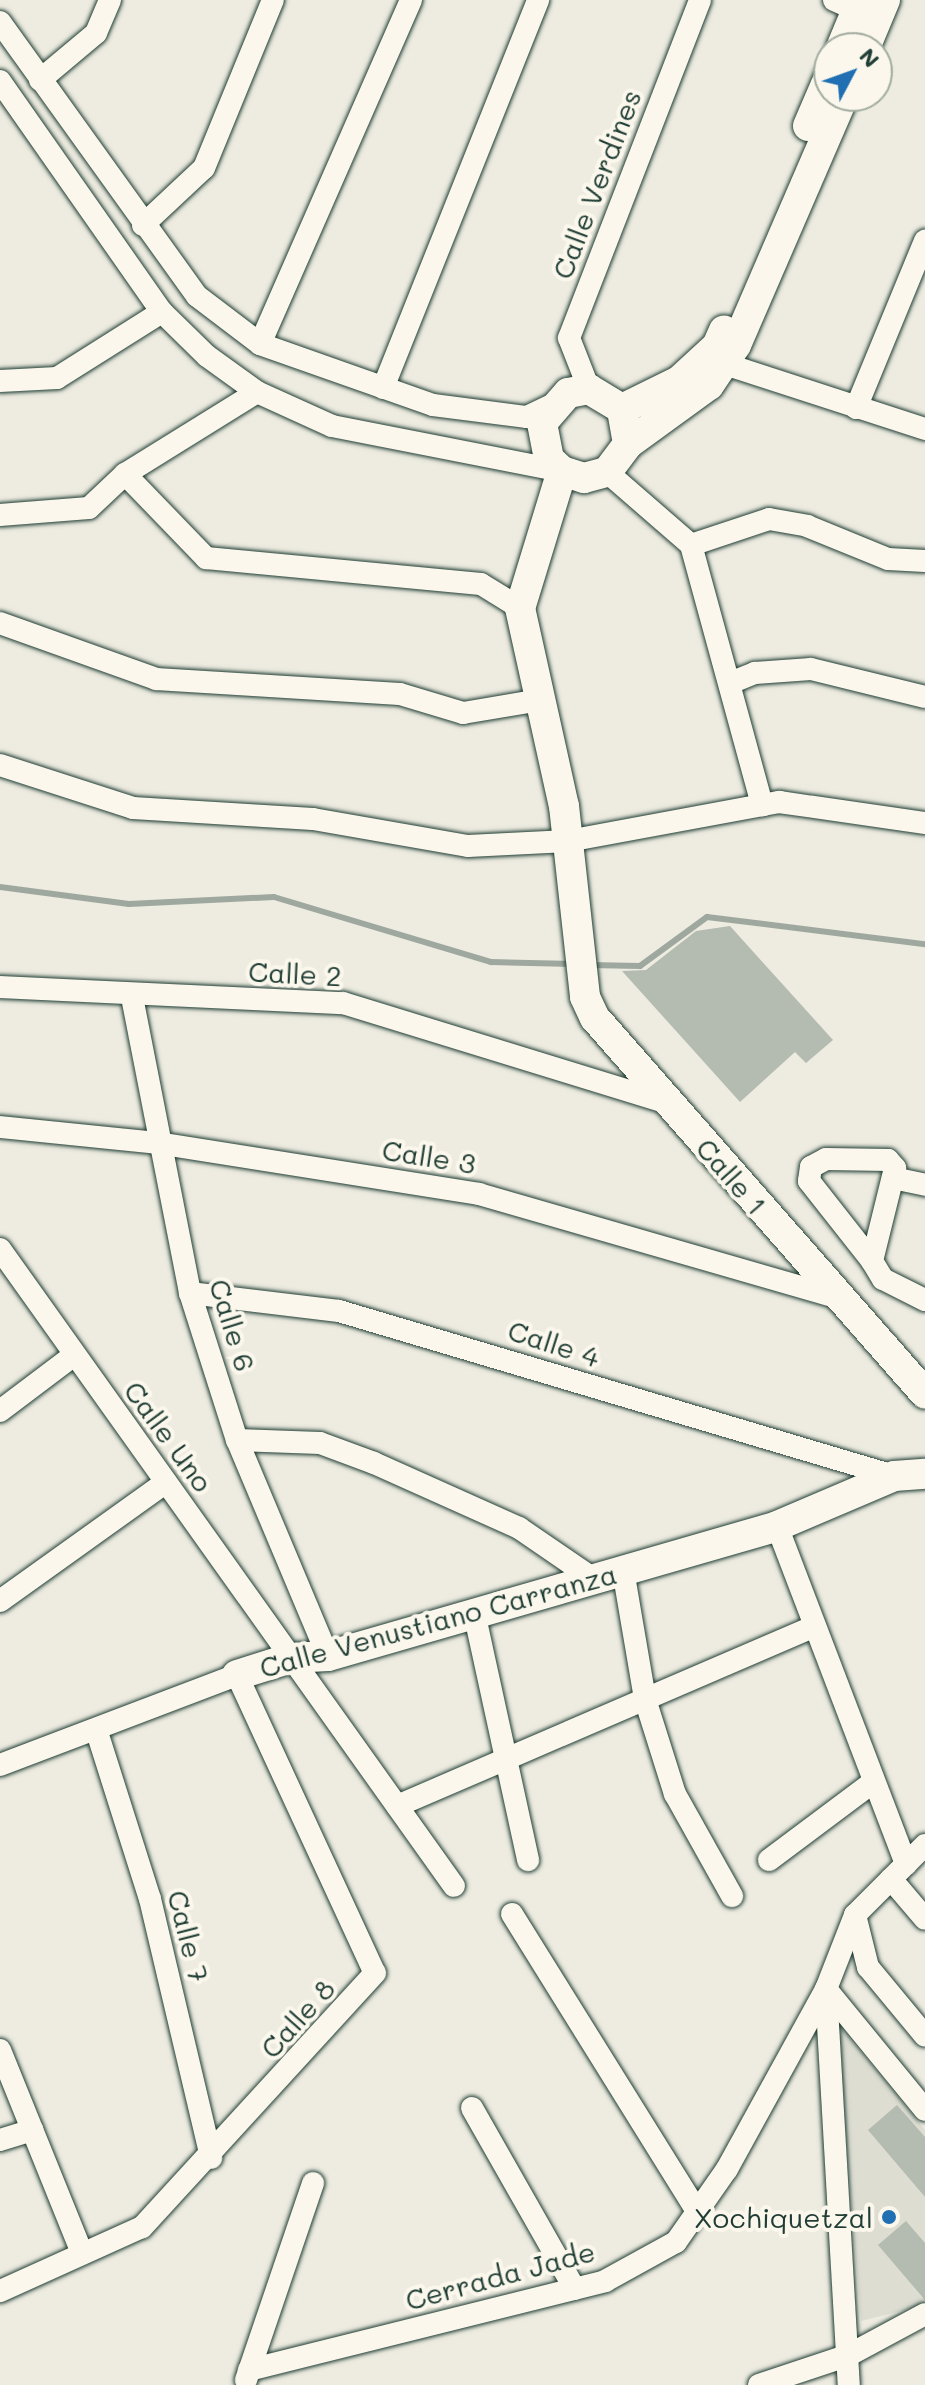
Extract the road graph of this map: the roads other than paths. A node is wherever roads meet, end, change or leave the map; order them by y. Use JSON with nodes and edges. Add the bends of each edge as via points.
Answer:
{"nodes":[{"id":1,"x":110,"y":0,"type":"edge"},
{"id":2,"x":273,"y":0,"type":"edge"},
{"id":3,"x":411,"y":0,"type":"edge"},
{"id":4,"x":538,"y":0,"type":"edge"},
{"id":5,"x":700,"y":0,"type":"edge"},
{"id":6,"x":885,"y":0,"type":"edge"},
{"id":7,"x":850,"y":3,"type":"edge"},
{"id":8,"x":0,"y":22,"type":"edge"},
{"id":9,"x":844,"y":32,"type":"edge"},
{"id":10,"x":872,"y":32,"type":"edge"},
{"id":11,"x":40,"y":80,"type":"junction"},
{"id":12,"x":0,"y":81,"type":"edge"},
{"id":13,"x":814,"y":112,"type":"edge"},
{"id":14,"x":837,"y":112,"type":"edge"},
{"id":15,"x":88,"y":148,"type":"junction"},
{"id":16,"x":61,"y":168,"type":"junction"},
{"id":17,"x":143,"y":225,"type":"junction"},
{"id":18,"x":925,"y":241,"type":"edge"},
{"id":19,"x":162,"y":312,"type":"junction"},
{"id":20,"x":260,"y":344,"type":"junction"},
{"id":21,"x":725,"y":364,"type":"junction"},
{"id":22,"x":0,"y":381,"type":"edge"},
{"id":23,"x":383,"y":388,"type":"junction"},
{"id":24,"x":589,"y":389,"type":"junction"},
{"id":25,"x":257,"y":392,"type":"junction"},
{"id":26,"x":550,"y":406,"type":"junction"},
{"id":27,"x":856,"y":408,"type":"junction"},
{"id":28,"x":622,"y":409,"type":"junction"},
{"id":29,"x":925,"y":429,"type":"edge"},
{"id":30,"x":628,"y":444,"type":"junction"},
{"id":31,"x":562,"y":471,"type":"junction"},
{"id":32,"x":607,"y":472,"type":"junction"},
{"id":33,"x":125,"y":474,"type":"junction"},
{"id":34,"x":0,"y":515,"type":"edge"},
{"id":35,"x":691,"y":545,"type":"junction"},
{"id":36,"x":925,"y":561,"type":"edge"},
{"id":37,"x":520,"y":608,"type":"junction"},
{"id":38,"x":0,"y":623,"type":"edge"},
{"id":39,"x":730,"y":683,"type":"junction"},
{"id":40,"x":925,"y":697,"type":"edge"},
{"id":41,"x":541,"y":700,"type":"junction"},
{"id":42,"x":0,"y":765,"type":"edge"},
{"id":43,"x":762,"y":805,"type":"junction"},
{"id":44,"x":925,"y":823,"type":"edge"},
{"id":45,"x":568,"y":841,"type":"junction"},
{"id":46,"x":0,"y":987,"type":"edge"},
{"id":47,"x":132,"y":997,"type":"junction"},
{"id":48,"x":669,"y":1103,"type":"junction"},
{"id":49,"x":0,"y":1127,"type":"edge"},
{"id":50,"x":158,"y":1143,"type":"junction"},
{"id":51,"x":893,"y":1178,"type":"junction"},
{"id":52,"x":925,"y":1185,"type":"edge"},
{"id":53,"x":0,"y":1249,"type":"edge"},
{"id":54,"x":872,"y":1261,"type":"junction"},
{"id":55,"x":190,"y":1293,"type":"junction"},
{"id":56,"x":837,"y":1297,"type":"junction"},
{"id":57,"x":925,"y":1300,"type":"edge"},
{"id":58,"x":74,"y":1355,"type":"junction"},
{"id":59,"x":925,"y":1393,"type":"edge"},
{"id":60,"x":0,"y":1411,"type":"edge"},
{"id":61,"x":237,"y":1440,"type":"junction"},
{"id":62,"x":916,"y":1478,"type":"edge"},
{"id":63,"x":166,"y":1482,"type":"junction"},
{"id":64,"x":777,"y":1526,"type":"junction"},
{"id":65,"x":623,"y":1570,"type":"junction"},
{"id":66,"x":592,"y":1578,"type":"junction"},
{"id":67,"x":0,"y":1601,"type":"edge"},
{"id":68,"x":474,"y":1612,"type":"junction"},
{"id":69,"x":815,"y":1626,"type":"junction"},
{"id":70,"x":328,"y":1656,"type":"junction"},
{"id":71,"x":291,"y":1658,"type":"junction"},
{"id":72,"x":237,"y":1675,"type":"junction"},
{"id":73,"x":645,"y":1699,"type":"junction"},
{"id":74,"x":97,"y":1732,"type":"junction"},
{"id":75,"x":507,"y":1758,"type":"junction"},
{"id":76,"x":0,"y":1765,"type":"edge"},
{"id":77,"x":872,"y":1783,"type":"junction"},
{"id":78,"x":397,"y":1806,"type":"junction"},
{"id":79,"x":925,"y":1845,"type":"edge"},
{"id":80,"x":528,"y":1860,"type":"dead end"},
{"id":81,"x":769,"y":1860,"type":"dead end"},
{"id":82,"x":898,"y":1872,"type":"junction"},
{"id":83,"x":454,"y":1886,"type":"dead end"},
{"id":84,"x":732,"y":1896,"type":"dead end"},
{"id":85,"x":512,"y":1914,"type":"dead end"},
{"id":86,"x":855,"y":1915,"type":"junction"},
{"id":87,"x":925,"y":1919,"type":"edge"},
{"id":88,"x":826,"y":1989,"type":"junction"},
{"id":89,"x":925,"y":2036,"type":"edge"},
{"id":90,"x":0,"y":2050,"type":"edge"},
{"id":91,"x":472,"y":2108,"type":"dead end"},
{"id":92,"x":925,"y":2110,"type":"edge"},
{"id":93,"x":32,"y":2130,"type":"junction"},
{"id":94,"x":0,"y":2140,"type":"edge"},
{"id":95,"x":211,"y":2158,"type":"junction"},
{"id":96,"x":313,"y":2183,"type":"dead end"},
{"id":97,"x":697,"y":2211,"type":"junction"},
{"id":98,"x":82,"y":2253,"type":"junction"},
{"id":99,"x":575,"y":2289,"type":"junction"},
{"id":100,"x":0,"y":2291,"type":"edge"},
{"id":101,"x":925,"y":2314,"type":"edge"},
{"id":102,"x":849,"y":2355,"type":"junction"},
{"id":103,"x":247,"y":2378,"type":"edge"},
{"id":104,"x":759,"y":2385,"type":"edge"},
{"id":105,"x":849,"y":2385,"type":"edge"}],
"edges":[{"from":1,"to":11,"type":"street","via":[[96,33]]},
{"from":2,"to":17,"type":"street","via":[[204,168]]},
{"from":3,"to":20,"type":"street"},
{"from":4,"to":23,"type":"street"},
{"from":5,"to":24,"type":"street","name":"Calle Verdines","via":[[569,338]]},
{"from":6,"to":10,"type":"street"},
{"from":7,"to":9,"type":"street"},
{"from":8,"to":11,"type":"street"},
{"from":11,"to":15,"type":"street"},
{"from":12,"to":16,"type":"street"},
{"from":13,"to":28,"type":"street","via":[[717,346],[679,381]]},
{"from":14,"to":21,"type":"street"},
{"from":15,"to":16,"type":"street"},
{"from":15,"to":17,"type":"street"},
{"from":16,"to":19,"type":"street"},
{"from":17,"to":20,"type":"street","via":[[197,296]]},
{"from":18,"to":27,"type":"street"},
{"from":19,"to":22,"type":"street","via":[[57,378]]},
{"from":19,"to":25,"type":"street","via":[[207,356]]},
{"from":20,"to":23,"type":"street"},
{"from":21,"to":27,"type":"street"},
{"from":21,"to":30,"type":"street","via":[[683,408]]},
{"from":23,"to":26,"type":"street","via":[[433,405],[527,417]]},
{"from":24,"to":26,"type":"street","via":[[568,393]]},
{"from":24,"to":28,"type":"street"},
{"from":25,"to":31,"type":"street","via":[[332,426]]},
{"from":25,"to":33,"type":"street"},
{"from":26,"to":31,"type":"street","via":[[542,441]]},
{"from":27,"to":29,"type":"street"},
{"from":28,"to":30,"type":"street"},
{"from":30,"to":32,"type":"street"},
{"from":31,"to":32,"type":"street","via":[[584,478]]},
{"from":31,"to":37,"type":"street"},
{"from":32,"to":35,"type":"street"},
{"from":33,"to":34,"type":"street","via":[[89,508]]},
{"from":33,"to":37,"type":"street","via":[[206,558],[481,584]]},
{"from":35,"to":36,"type":"street","via":[[769,519],[807,526],[888,559]]},
{"from":35,"to":39,"type":"street"},
{"from":37,"to":41,"type":"street","name":"Calle 1"},
{"from":38,"to":41,"type":"street","via":[[156,679],[400,694],[463,713]]},
{"from":39,"to":40,"type":"street","via":[[755,673],[811,669]]},
{"from":39,"to":43,"type":"street"},
{"from":41,"to":45,"type":"street","name":"Calle 1"},
{"from":42,"to":45,"type":"street","via":[[133,808],[313,819],[468,846]]},
{"from":43,"to":44,"type":"street","via":[[819,803]]},
{"from":43,"to":45,"type":"street"},
{"from":45,"to":48,"type":"street","name":"Calle 1","via":[[585,997],[595,1018]]},
{"from":46,"to":47,"type":"street","name":"Calle 2"},
{"from":47,"to":48,"type":"street","name":"Calle 2","via":[[343,1003]]},
{"from":47,"to":50,"type":"street","name":"Calle 6"},
{"from":48,"to":56,"type":"street","name":"Calle 1"},
{"from":49,"to":50,"type":"street","name":"Calle 3"},
{"from":50,"to":55,"type":"street","name":"Calle 6"},
{"from":50,"to":56,"type":"street","name":"Calle 3","via":[[479,1194]]},
{"from":51,"to":52,"type":"street"},
{"from":51,"to":54,"type":"street"},
{"from":51,"to":54,"type":"street","via":[[895,1168],[888,1160],[826,1159],[811,1167],[809,1181]]},
{"from":53,"to":58,"type":"street","name":"Calle Uno"},
{"from":54,"to":57,"type":"street","via":[[883,1279]]},
{"from":55,"to":61,"type":"street","name":"Calle 6"},
{"from":55,"to":62,"type":"street","name":"Calle 4","via":[[339,1311]]},
{"from":56,"to":59,"type":"street","name":"Calle 1"},
{"from":58,"to":60,"type":"street"},
{"from":58,"to":63,"type":"street","name":"Calle Uno"},
{"from":61,"to":66,"type":"street","via":[[320,1443],[374,1463],[519,1528]]},
{"from":61,"to":70,"type":"street","name":"Calle 6"},
{"from":62,"to":64,"type":"street","name":"Calle Venustiano Carranza"},
{"from":63,"to":67,"type":"street"},
{"from":63,"to":71,"type":"street","name":"Calle Uno"},
{"from":64,"to":65,"type":"street","name":"Calle Venustiano Carranza"},
{"from":64,"to":69,"type":"street"},
{"from":65,"to":66,"type":"street","name":"Calle Venustiano Carranza"},
{"from":65,"to":73,"type":"street"},
{"from":66,"to":68,"type":"street","name":"Calle Venustiano Carranza"},
{"from":68,"to":70,"type":"street","name":"Calle Venustiano Carranza"},
{"from":68,"to":75,"type":"street"},
{"from":69,"to":73,"type":"street"},
{"from":69,"to":77,"type":"street"},
{"from":70,"to":71,"type":"street","name":"Calle Venustiano Carranza"},
{"from":71,"to":72,"type":"street","name":"Calle Venustiano Carranza"},
{"from":71,"to":78,"type":"street","name":"Calle Uno"},
{"from":72,"to":74,"type":"street","name":"Calle Venustiano Carranza"},
{"from":72,"to":95,"type":"street","name":"Calle 8","via":[[375,1973]]},
{"from":73,"to":75,"type":"street"},
{"from":73,"to":84,"type":"street","via":[[675,1794]]},
{"from":74,"to":76,"type":"street","name":"Calle Venustiano Carranza"},
{"from":74,"to":95,"type":"street","name":"Calle 7","via":[[150,1899]]},
{"from":75,"to":78,"type":"street"},
{"from":75,"to":80,"type":"street"},
{"from":77,"to":81,"type":"street"},
{"from":77,"to":82,"type":"street"},
{"from":78,"to":83,"type":"street","name":"Calle Uno"},
{"from":79,"to":82,"type":"street"},
{"from":82,"to":86,"type":"street"},
{"from":82,"to":87,"type":"street"},
{"from":85,"to":97,"type":"street"},
{"from":86,"to":88,"type":"street","name":"Cerrada Jade"},
{"from":86,"to":89,"type":"street","via":[[868,1967]]},
{"from":88,"to":92,"type":"street"},
{"from":88,"to":97,"type":"street","name":"Cerrada Jade"},
{"from":88,"to":102,"type":"street"},
{"from":90,"to":93,"type":"street"},
{"from":91,"to":99,"type":"street"},
{"from":93,"to":94,"type":"street"},
{"from":93,"to":98,"type":"street"},
{"from":95,"to":98,"type":"street","name":"Calle 8","via":[[142,2227]]},
{"from":96,"to":103,"type":"street"},
{"from":97,"to":99,"type":"street","name":"Cerrada Jade","via":[[676,2242],[605,2281]]},
{"from":98,"to":100,"type":"street","name":"Calle 8"},
{"from":99,"to":103,"type":"street","name":"Cerrada Jade"},
{"from":101,"to":102,"type":"street"},
{"from":102,"to":104,"type":"street"},
{"from":102,"to":105,"type":"street"}]}
